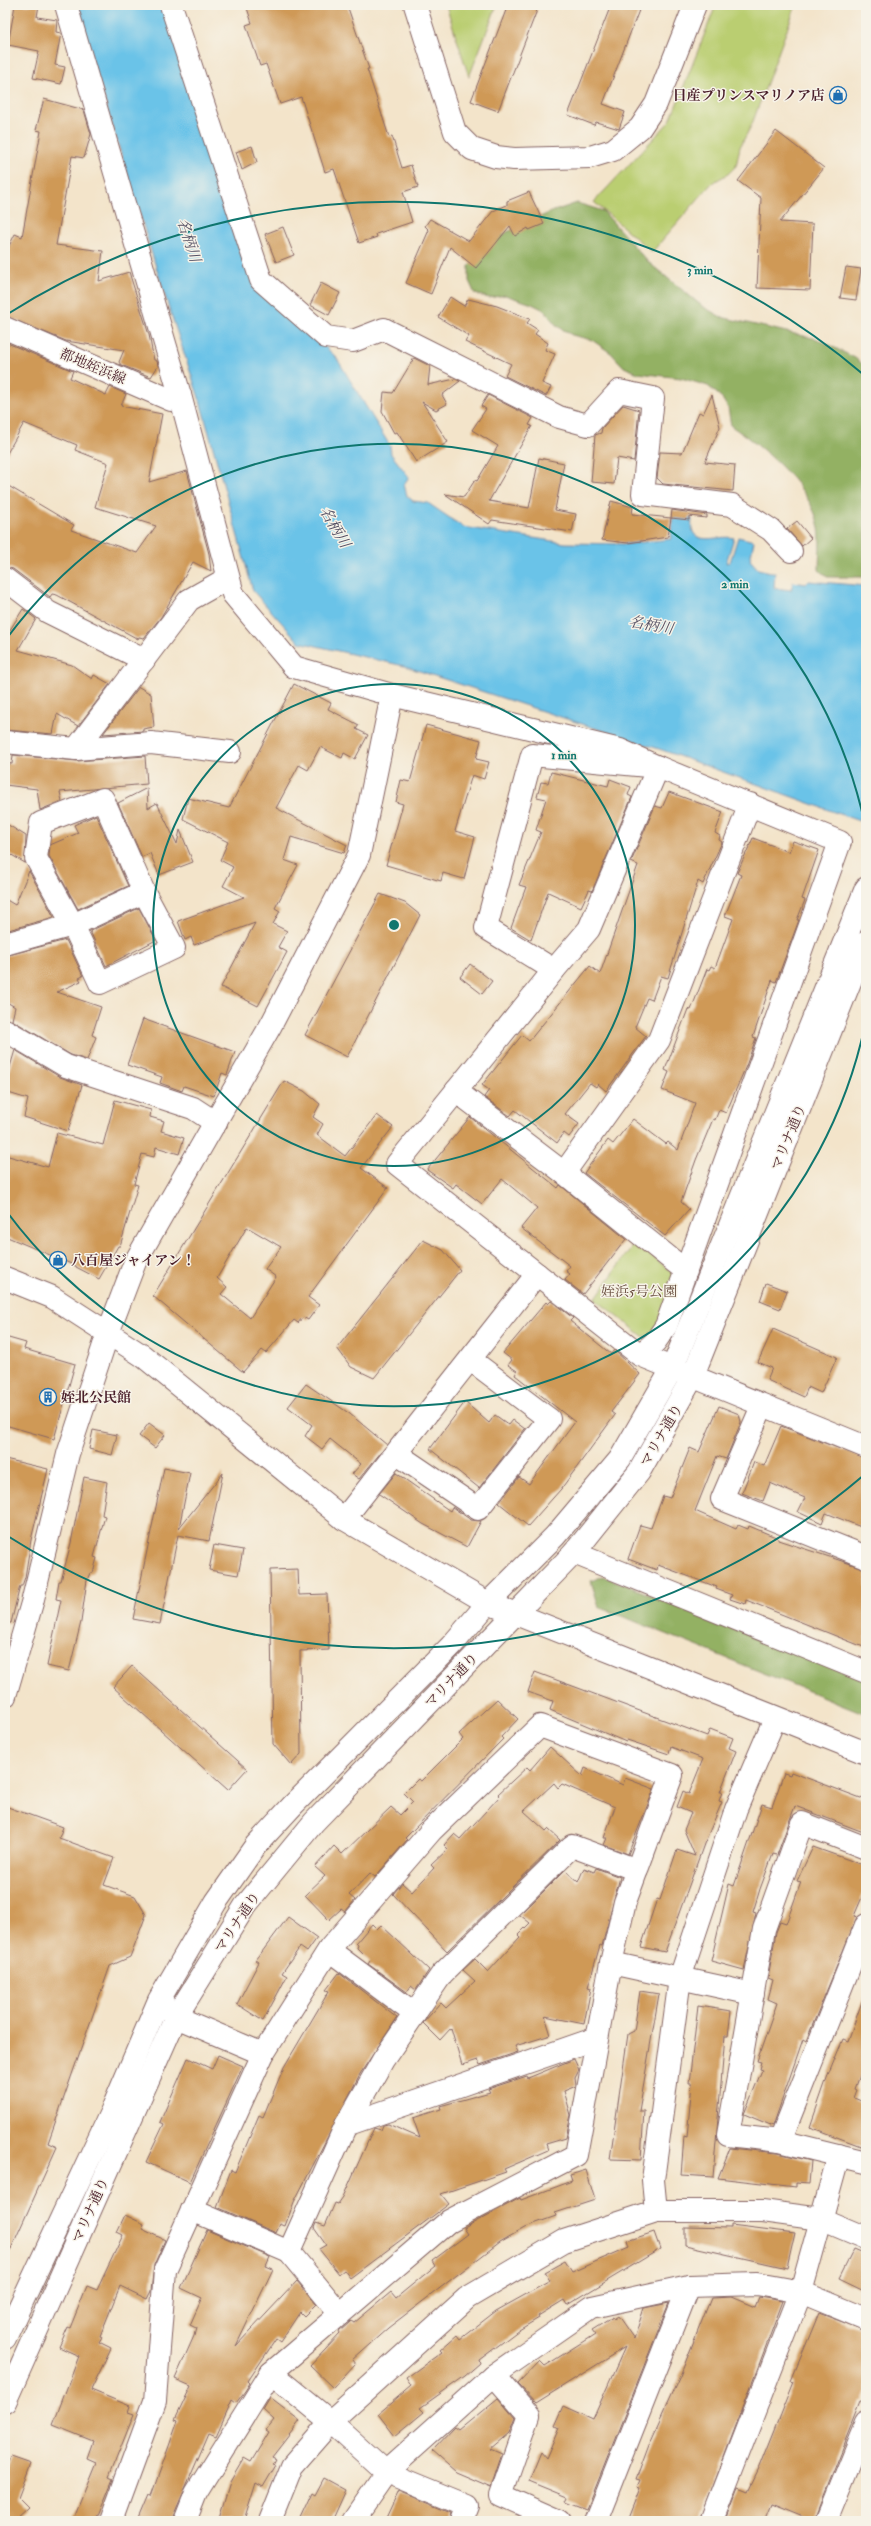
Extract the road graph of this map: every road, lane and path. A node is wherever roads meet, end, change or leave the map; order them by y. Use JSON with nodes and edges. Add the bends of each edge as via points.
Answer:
{"nodes":[{"id":1,"x":66,"y":5,"type":"edge"},
{"id":2,"x":170,"y":5,"type":"edge"},
{"id":3,"x":415,"y":5,"type":"edge"},
{"id":4,"x":695,"y":5,"type":"edge"},
{"id":5,"x":5,"y":328,"type":"edge"},
{"id":6,"x":180,"y":395,"type":"junction"},
{"id":7,"x":790,"y":551,"type":"dead end"},
{"id":8,"x":228,"y":578,"type":"junction"},
{"id":9,"x":5,"y":579,"type":"edge"},
{"id":10,"x":144,"y":660,"type":"junction"},
{"id":11,"x":392,"y":695,"type":"junction"},
{"id":12,"x":5,"y":742,"type":"edge"},
{"id":13,"x":76,"y":749,"type":"junction"},
{"id":14,"x":230,"y":752,"type":"dead end"},
{"id":15,"x":658,"y":767,"type":"junction"},
{"id":16,"x":750,"y":804,"type":"junction"},
{"id":17,"x":866,"y":888,"type":"edge"},
{"id":18,"x":144,"y":892,"type":"junction"},
{"id":19,"x":73,"y":925,"type":"junction"},
{"id":20,"x":866,"y":942,"type":"edge"},
{"id":21,"x":5,"y":944,"type":"edge"},
{"id":22,"x":554,"y":970,"type":"junction"},
{"id":23,"x":5,"y":1030,"type":"edge"},
{"id":24,"x":456,"y":1091,"type":"junction"},
{"id":25,"x":216,"y":1123,"type":"junction"},
{"id":26,"x":564,"y":1173,"type":"junction"},
{"id":27,"x":686,"y":1271,"type":"junction"},
{"id":28,"x":537,"y":1274,"type":"junction"},
{"id":29,"x":5,"y":1278,"type":"edge"},
{"id":30,"x":108,"y":1333,"type":"junction"},
{"id":31,"x":640,"y":1355,"type":"junction"},
{"id":32,"x":471,"y":1360,"type":"junction"},
{"id":33,"x":672,"y":1369,"type":"junction"},
{"id":34,"x":692,"y":1378,"type":"junction"},
{"id":35,"x":762,"y":1406,"type":"junction"},
{"id":36,"x":866,"y":1447,"type":"edge"},
{"id":37,"x":397,"y":1454,"type":"junction"},
{"id":38,"x":344,"y":1519,"type":"junction"},
{"id":39,"x":574,"y":1553,"type":"junction"},
{"id":40,"x":866,"y":1557,"type":"edge"},
{"id":41,"x":488,"y":1604,"type":"junction"},
{"id":42,"x":514,"y":1614,"type":"junction"},
{"id":43,"x":866,"y":1672,"type":"edge"},
{"id":44,"x":5,"y":1696,"type":"edge"},
{"id":45,"x":775,"y":1718,"type":"junction"},
{"id":46,"x":866,"y":1753,"type":"edge"},
{"id":47,"x":866,"y":1848,"type":"edge"},
{"id":48,"x":637,"y":1870,"type":"junction"},
{"id":49,"x":866,"y":1925,"type":"edge"},
{"id":50,"x":329,"y":1950,"type":"junction"},
{"id":51,"x":611,"y":1963,"type":"junction"},
{"id":52,"x":680,"y":1978,"type":"junction"},
{"id":53,"x":753,"y":1994,"type":"junction"},
{"id":54,"x":159,"y":2000,"type":"junction"},
{"id":55,"x":415,"y":2014,"type":"junction"},
{"id":56,"x":176,"y":2017,"type":"junction"},
{"id":57,"x":597,"y":2038,"type":"junction"},
{"id":58,"x":263,"y":2054,"type":"junction"},
{"id":59,"x":346,"y":2125,"type":"junction"},
{"id":60,"x":780,"y":2141,"type":"junction"},
{"id":61,"x":839,"y":2155,"type":"junction"},
{"id":62,"x":866,"y":2162,"type":"edge"},
{"id":63,"x":192,"y":2210,"type":"junction"},
{"id":64,"x":656,"y":2211,"type":"junction"},
{"id":65,"x":821,"y":2220,"type":"junction"},
{"id":66,"x":866,"y":2238,"type":"edge"},
{"id":67,"x":289,"y":2252,"type":"junction"},
{"id":68,"x":689,"y":2286,"type":"junction"},
{"id":69,"x":801,"y":2292,"type":"junction"},
{"id":70,"x":340,"y":2314,"type":"junction"},
{"id":71,"x":866,"y":2319,"type":"edge"},
{"id":72,"x":5,"y":2338,"type":"edge"},
{"id":73,"x":271,"y":2374,"type":"junction"},
{"id":74,"x":494,"y":2375,"type":"junction"},
{"id":75,"x":5,"y":2402,"type":"edge"},
{"id":76,"x":332,"y":2422,"type":"junction"},
{"id":77,"x":866,"y":2423,"type":"edge"},
{"id":78,"x":386,"y":2472,"type":"junction"},
{"id":79,"x":111,"y":2521,"type":"edge"},
{"id":80,"x":185,"y":2521,"type":"edge"},
{"id":81,"x":270,"y":2521,"type":"edge"},
{"id":82,"x":353,"y":2521,"type":"edge"},
{"id":83,"x":462,"y":2521,"type":"edge"},
{"id":84,"x":560,"y":2521,"type":"edge"},
{"id":85,"x":596,"y":2521,"type":"edge"},
{"id":86,"x":712,"y":2521,"type":"edge"},
{"id":87,"x":826,"y":2521,"type":"edge"}],
"edges":[{"from":1,"to":6,"type":"street"},
{"from":2,"to":7,"type":"street","via":[[261,280],[326,337],[353,341],[384,329],[559,417],[588,425],[619,391],[653,398],[643,494],[732,505],[771,530]]},
{"from":3,"to":4,"type":"street","via":[[455,132],[472,149],[496,157],[514,159],[590,158],[613,150],[640,128],[656,104]]},
{"from":5,"to":6,"type":"street","name":"都地姪浜線","via":[[171,400]]},
{"from":6,"to":8,"type":"street"},
{"from":8,"to":10,"type":"street","via":[[189,600]]},
{"from":8,"to":11,"type":"street","via":[[233,594],[294,667]]},
{"from":9,"to":10,"type":"street","via":[[48,612]]},
{"from":10,"to":13,"type":"street"},
{"from":11,"to":15,"type":"street","via":[[620,750]]},
{"from":11,"to":25,"type":"street","via":[[359,855],[271,1025]]},
{"from":12,"to":13,"type":"street"},
{"from":13,"to":14,"type":"street","via":[[151,742]]},
{"from":15,"to":16,"type":"street"},
{"from":15,"to":22,"type":"street","via":[[589,929]]},
{"from":15,"to":22,"type":"street","via":[[532,756],[486,928]]},
{"from":16,"to":26,"type":"street","via":[[659,1040]]},
{"from":16,"to":27,"type":"street","via":[[840,842]]},
{"from":17,"to":33,"type":"street","name":"マリナ通り"},
{"from":18,"to":19,"type":"street"},
{"from":18,"to":19,"type":"street","via":[[174,948],[107,980],[100,983]]},
{"from":18,"to":19,"type":"street","via":[[103,799],[40,823],[36,858]]},
{"from":19,"to":21,"type":"street"},
{"from":20,"to":34,"type":"street","name":"マリナ通り"},
{"from":22,"to":24,"type":"street"},
{"from":23,"to":25,"type":"street","via":[[66,1066],[193,1108]]},
{"from":24,"to":26,"type":"street"},
{"from":24,"to":28,"type":"street","via":[[397,1164]]},
{"from":25,"to":30,"type":"street","via":[[136,1262]]},
{"from":26,"to":27,"type":"street"},
{"from":27,"to":31,"type":"street","via":[[666,1326],[655,1342]]},
{"from":28,"to":31,"type":"street"},
{"from":28,"to":32,"type":"street"},
{"from":29,"to":30,"type":"street","via":[[52,1297]]},
{"from":30,"to":38,"type":"street","via":[[143,1356]]},
{"from":30,"to":44,"type":"street","via":[[68,1454],[32,1603]]},
{"from":31,"to":33,"type":"street"},
{"from":32,"to":37,"type":"street"},
{"from":32,"to":37,"type":"street","via":[[549,1419],[478,1509]]},
{"from":33,"to":34,"type":"street"},
{"from":33,"to":41,"type":"street","name":"マリナ通り","via":[[620,1459],[555,1536]]},
{"from":34,"to":35,"type":"street"},
{"from":34,"to":39,"type":"street","name":"マリナ通り","via":[[639,1472]]},
{"from":35,"to":36,"type":"street"},
{"from":35,"to":40,"type":"street","via":[[722,1499]]},
{"from":37,"to":38,"type":"street"},
{"from":38,"to":41,"type":"street"},
{"from":39,"to":42,"type":"street","name":"マリナ通り"},
{"from":39,"to":43,"type":"street"},
{"from":41,"to":42,"type":"street"},
{"from":41,"to":54,"type":"street","name":"マリナ通り","via":[[451,1646],[256,1845],[216,1902]]},
{"from":42,"to":45,"type":"street"},
{"from":42,"to":56,"type":"street","name":"マリナ通り","via":[[314,1822],[245,1906]]},
{"from":45,"to":46,"type":"street"},
{"from":45,"to":52,"type":"street","via":[[736,1809]]},
{"from":47,"to":53,"type":"street","via":[[802,1823],[764,1929]]},
{"from":48,"to":50,"type":"street","via":[[672,1775],[540,1726],[432,1830]]},
{"from":48,"to":51,"type":"street","via":[[625,1902]]},
{"from":48,"to":55,"type":"street","via":[[572,1846],[442,1974]]},
{"from":49,"to":60,"type":"street"},
{"from":50,"to":55,"type":"street"},
{"from":50,"to":58,"type":"street"},
{"from":51,"to":52,"type":"street"},
{"from":51,"to":57,"type":"street"},
{"from":52,"to":53,"type":"street"},
{"from":52,"to":64,"type":"street","via":[[653,2180]]},
{"from":53,"to":60,"type":"street","via":[[728,2135]]},
{"from":54,"to":56,"type":"street"},
{"from":54,"to":72,"type":"street","name":"マリナ通り","via":[[112,2110]]},
{"from":55,"to":59,"type":"street","via":[[383,2060]]},
{"from":56,"to":58,"type":"street"},
{"from":56,"to":75,"type":"street","name":"マリナ通り"},
{"from":57,"to":59,"type":"street"},
{"from":57,"to":70,"type":"street","via":[[576,2154],[449,2221]]},
{"from":58,"to":63,"type":"street"},
{"from":59,"to":67,"type":"street"},
{"from":60,"to":61,"type":"street"},
{"from":61,"to":62,"type":"street"},
{"from":61,"to":65,"type":"street"},
{"from":63,"to":67,"type":"street"},
{"from":63,"to":79,"type":"street","via":[[164,2270],[155,2401]]},
{"from":64,"to":65,"type":"street","via":[[762,2211]]},
{"from":64,"to":76,"type":"street","via":[[564,2241],[466,2298]]},
{"from":65,"to":66,"type":"street"},
{"from":65,"to":69,"type":"street"},
{"from":67,"to":70,"type":"street"},
{"from":68,"to":69,"type":"street","via":[[757,2284]]},
{"from":68,"to":74,"type":"street","via":[[592,2307]]},
{"from":68,"to":85,"type":"street"},
{"from":69,"to":71,"type":"street"},
{"from":69,"to":86,"type":"street"},
{"from":70,"to":73,"type":"street"},
{"from":73,"to":76,"type":"street"},
{"from":73,"to":80,"type":"street","via":[[196,2493]]},
{"from":74,"to":78,"type":"street"},
{"from":74,"to":84,"type":"street","via":[[529,2415],[501,2495]]},
{"from":76,"to":78,"type":"street"},
{"from":76,"to":81,"type":"street","via":[[292,2466]]},
{"from":77,"to":87,"type":"street"},
{"from":78,"to":82,"type":"street"},
{"from":78,"to":83,"type":"street","via":[[468,2506]]}]}
